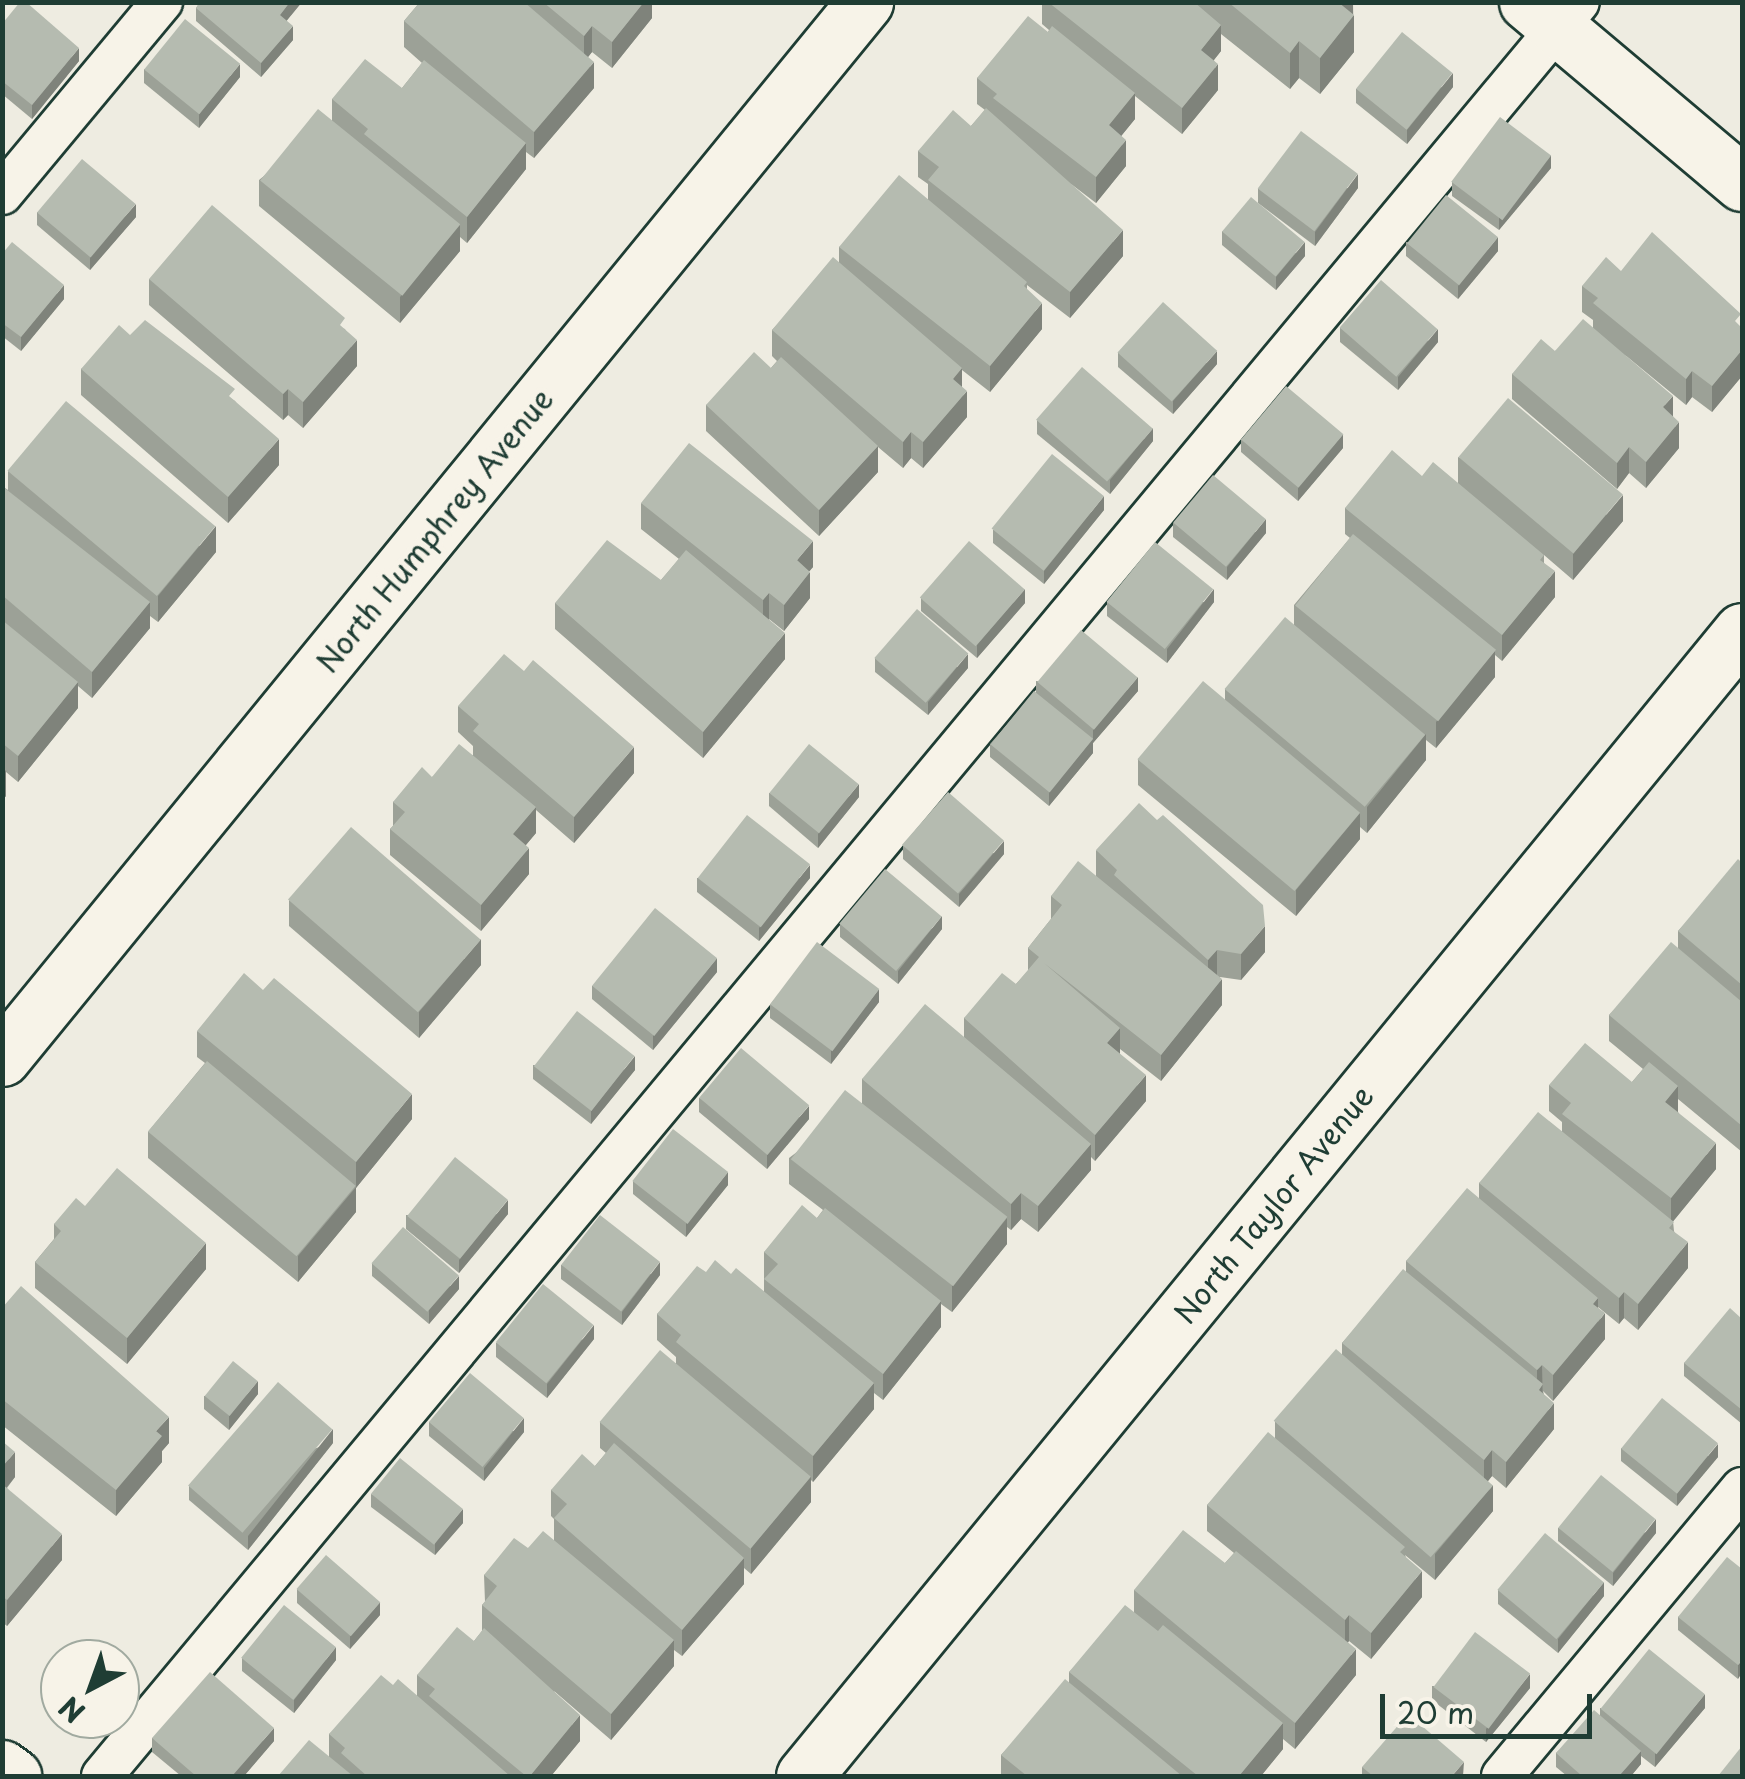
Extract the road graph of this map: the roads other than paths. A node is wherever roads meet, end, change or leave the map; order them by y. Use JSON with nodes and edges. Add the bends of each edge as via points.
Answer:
{"nodes":[{"id":1,"x":162,"y":2,"type":"edge"},
{"id":2,"x":865,"y":2,"type":"edge"},
{"id":3,"x":1554,"y":11,"type":"edge"},
{"id":4,"x":1742,"y":183,"type":"edge"},
{"id":5,"x":2,"y":194,"type":"edge"},
{"id":6,"x":1742,"y":632,"type":"edge"},
{"id":7,"x":2,"y":1058,"type":"edge"},
{"id":8,"x":1742,"y":1488,"type":"edge"},
{"id":9,"x":2,"y":1768,"type":"edge"},
{"id":10,"x":13,"y":1776,"type":"edge"},
{"id":11,"x":102,"y":1776,"type":"edge"},
{"id":12,"x":804,"y":1776,"type":"edge"},
{"id":13,"x":1502,"y":1776,"type":"edge"}],
"edges":[{"from":1,"to":5,"type":"lane"},
{"from":2,"to":7,"type":"street","name":"North Humphrey Avenue"},
{"from":3,"to":4,"type":"street"},
{"from":3,"to":11,"type":"lane"},
{"from":6,"to":12,"type":"street","name":"North Taylor Avenue"},
{"from":8,"to":13,"type":"lane"},
{"from":9,"to":10,"type":"street"}]}
